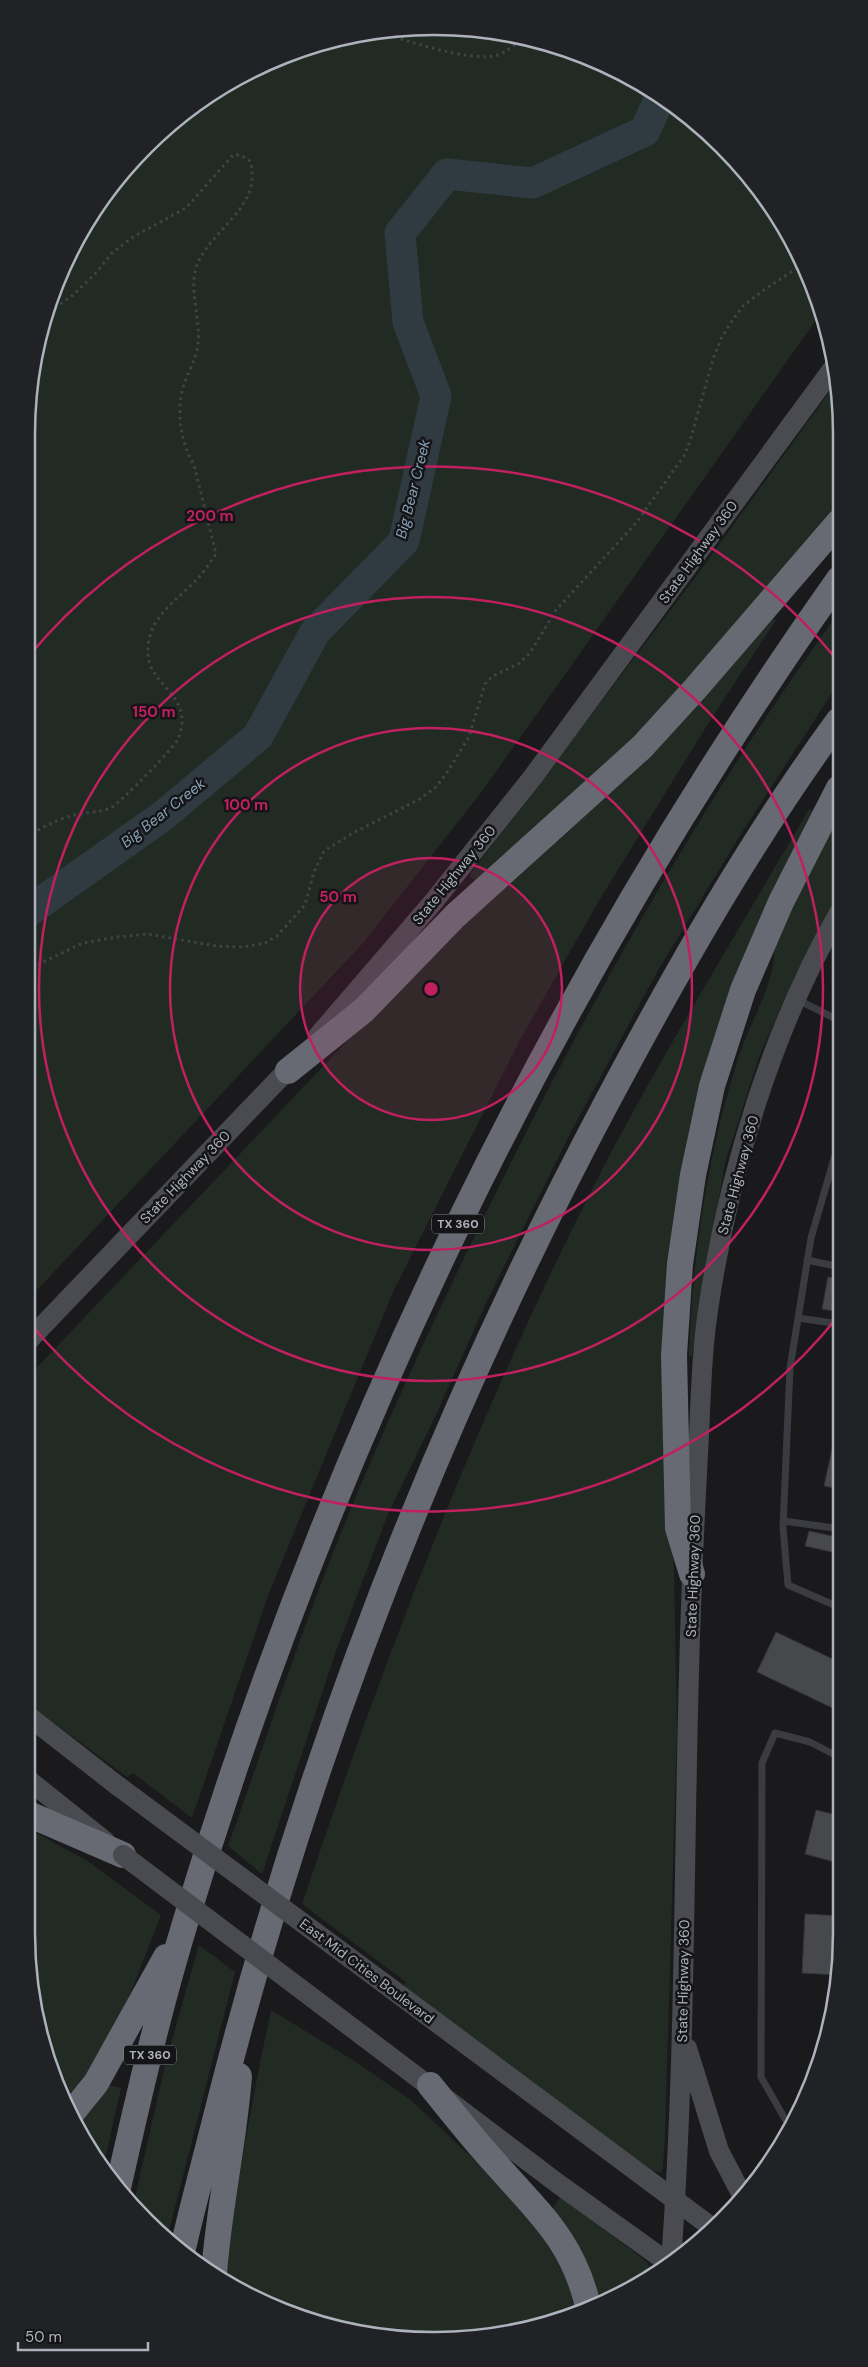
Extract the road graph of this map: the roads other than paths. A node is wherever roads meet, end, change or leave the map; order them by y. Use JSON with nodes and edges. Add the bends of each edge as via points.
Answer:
{"nodes":[{"id":1,"x":829,"y":374,"type":"edge"},
{"id":2,"x":833,"y":528,"type":"edge"},
{"id":3,"x":833,"y":587,"type":"edge"},
{"id":4,"x":833,"y":728,"type":"edge"},
{"id":5,"x":833,"y":800,"type":"edge"},
{"id":6,"x":833,"y":925,"type":"edge"},
{"id":7,"x":796,"y":998,"type":"junction"},
{"id":8,"x":833,"y":1017,"type":"edge"},
{"id":9,"x":288,"y":1071,"type":"junction"},
{"id":10,"x":833,"y":1162,"type":"edge"},
{"id":11,"x":807,"y":1260,"type":"junction"},
{"id":12,"x":833,"y":1266,"type":"edge"},
{"id":13,"x":798,"y":1318,"type":"junction"},
{"id":14,"x":833,"y":1323,"type":"edge"},
{"id":15,"x":35,"y":1334,"type":"edge"},
{"id":16,"x":784,"y":1521,"type":"junction"},
{"id":17,"x":833,"y":1528,"type":"edge"},
{"id":18,"x":692,"y":1574,"type":"junction"},
{"id":19,"x":833,"y":1605,"type":"edge"},
{"id":20,"x":35,"y":1721,"type":"edge"},
{"id":21,"x":833,"y":1754,"type":"edge"},
{"id":22,"x":35,"y":1785,"type":"edge"},
{"id":23,"x":35,"y":1817,"type":"edge"},
{"id":24,"x":123,"y":1855,"type":"junction"},
{"id":25,"x":185,"y":1922,"type":"junction"},
{"id":26,"x":246,"y":1998,"type":"junction"},
{"id":27,"x":682,"y":2035,"type":"junction"},
{"id":28,"x":430,"y":2085,"type":"junction"},
{"id":29,"x":75,"y":2108,"type":"edge"},
{"id":30,"x":786,"y":2121,"type":"edge"},
{"id":31,"x":120,"y":2179,"type":"edge"},
{"id":32,"x":739,"y":2190,"type":"edge"},
{"id":33,"x":675,"y":2200,"type":"junction"},
{"id":34,"x":707,"y":2224,"type":"edge"},
{"id":35,"x":185,"y":2245,"type":"edge"},
{"id":36,"x":671,"y":2255,"type":"edge"},
{"id":37,"x":664,"y":2259,"type":"edge"},
{"id":38,"x":215,"y":2267,"type":"edge"},
{"id":39,"x":587,"y":2302,"type":"edge"}],
"edges":[{"from":1,"to":9,"type":"main road","name":"State Highway 360","via":[[532,778],[434,901]]},
{"from":2,"to":9,"type":"highway","via":[[702,682],[642,747],[455,916],[364,1010]]},
{"from":3,"to":25,"type":"highway","number":"TX 360","via":[[708,773],[641,884],[577,995],[459,1222],[401,1346],[310,1564],[259,1702]]},
{"from":4,"to":26,"type":"highway","via":[[793,783],[692,947],[570,1172],[514,1285],[414,1510],[365,1637],[321,1757]]},
{"from":5,"to":18,"type":"highway","via":[[781,902],[743,990],[712,1086],[693,1175],[680,1264],[674,1355],[678,1528]]},
{"from":6,"to":7,"type":"main road","name":"State Highway 360"},
{"from":7,"to":8,"type":"lane"},
{"from":7,"to":18,"type":"main road","name":"State Highway 360","via":[[746,1138],[726,1213],[709,1305],[702,1368]]},
{"from":9,"to":15,"type":"main road","name":"State Highway 360"},
{"from":10,"to":11,"type":"lane"},
{"from":11,"to":12,"type":"lane"},
{"from":11,"to":13,"type":"lane"},
{"from":13,"to":14,"type":"lane"},
{"from":13,"to":16,"type":"lane","via":[[790,1368]]},
{"from":16,"to":17,"type":"lane"},
{"from":16,"to":19,"type":"lane","via":[[788,1585]]},
{"from":18,"to":27,"type":"main road","name":"State Highway 360","via":[[686,1732]]},
{"from":20,"to":33,"type":"main road","name":"East Mid Cities Boulevard","bridge":true},
{"from":21,"to":30,"type":"lane","via":[[810,1742],[775,1733],[762,1763],[761,2077]]},
{"from":22,"to":24,"type":"main road"},
{"from":23,"to":24,"type":"highway"},
{"from":24,"to":28,"type":"main road","bridge":true},
{"from":25,"to":29,"type":"highway","via":[[96,2083]]},
{"from":25,"to":31,"type":"highway","number":"TX 360"},
{"from":26,"to":35,"type":"highway"},
{"from":26,"to":38,"type":"highway","via":[[235,2124]]},
{"from":27,"to":32,"type":"main road","via":[[719,2151]]},
{"from":27,"to":33,"type":"main road","name":"State Highway 360"},
{"from":28,"to":37,"type":"main road"},
{"from":28,"to":39,"type":"highway","via":[[565,2245],[583,2282]]},
{"from":33,"to":34,"type":"main road","name":"East Mid Cities Boulevard"},
{"from":33,"to":36,"type":"main road","name":"State Highway 360"}]}
